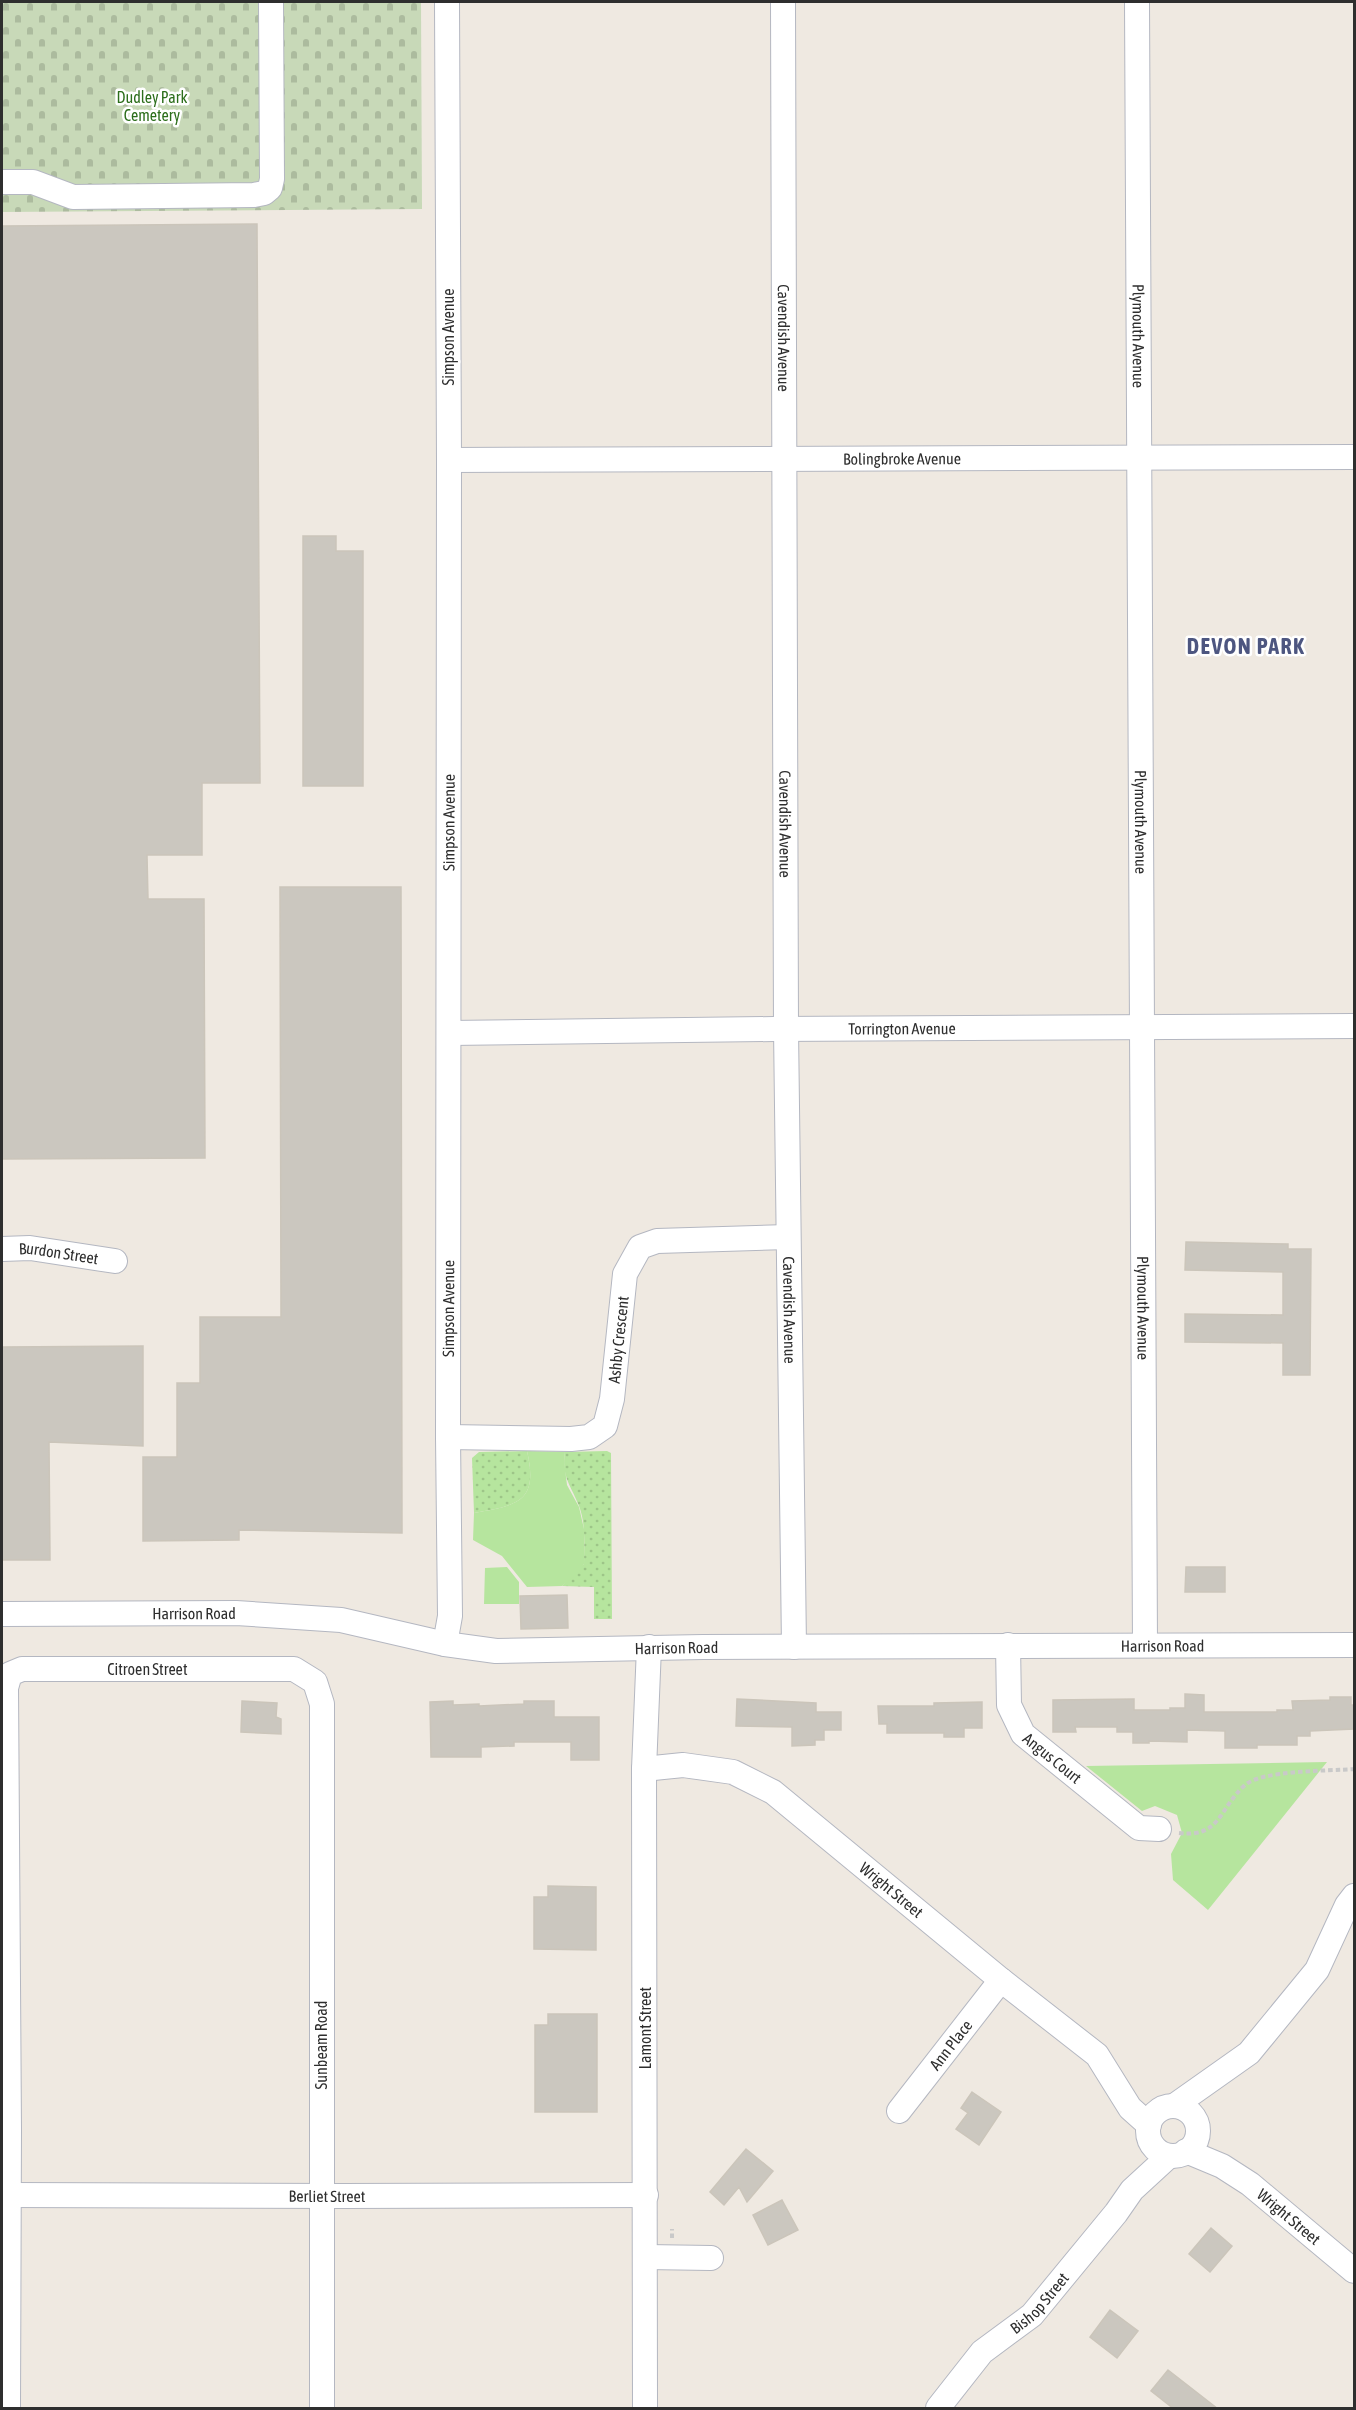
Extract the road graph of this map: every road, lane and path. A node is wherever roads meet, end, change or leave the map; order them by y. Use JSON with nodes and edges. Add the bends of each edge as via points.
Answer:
{"nodes":[{"id":1,"x":271,"y":2,"type":"edge"},
{"id":2,"x":447,"y":2,"type":"edge"},
{"id":3,"x":783,"y":2,"type":"edge"},
{"id":4,"x":1137,"y":2,"type":"edge"},
{"id":5,"x":2,"y":182,"type":"edge"},
{"id":6,"x":1354,"y":457,"type":"edge"},
{"id":7,"x":1139,"y":458,"type":"junction"},
{"id":8,"x":449,"y":460,"type":"junction"},
{"id":9,"x":784,"y":460,"type":"junction"},
{"id":10,"x":1354,"y":1026,"type":"edge"},
{"id":11,"x":1142,"y":1027,"type":"junction"},
{"id":12,"x":786,"y":1029,"type":"junction"},
{"id":13,"x":449,"y":1033,"type":"junction"},
{"id":14,"x":788,"y":1237,"type":"junction"},
{"id":15,"x":2,"y":1249,"type":"edge"},
{"id":16,"x":115,"y":1260,"type":"dead end"},
{"id":17,"x":448,"y":1437,"type":"junction"},
{"id":18,"x":2,"y":1614,"type":"edge"},
{"id":19,"x":445,"y":1644,"type":"junction"},
{"id":20,"x":1008,"y":1645,"type":"junction"},
{"id":21,"x":1145,"y":1645,"type":"junction"},
{"id":22,"x":1354,"y":1645,"type":"edge"},
{"id":23,"x":649,"y":1647,"type":"junction"},
{"id":24,"x":794,"y":1647,"type":"junction"},
{"id":25,"x":315,"y":1682,"type":"joint"},
{"id":26,"x":644,"y":1769,"type":"junction"},
{"id":27,"x":1354,"y":1769,"type":"edge"},
{"id":28,"x":4,"y":1810,"type":"edge"},
{"id":29,"x":1160,"y":1829,"type":"joint"},
{"id":30,"x":1354,"y":1896,"type":"edge"},
{"id":31,"x":1001,"y":1980,"type":"junction"},
{"id":32,"x":899,"y":2110,"type":"dead end"},
{"id":33,"x":5,"y":2130,"type":"edge"},
{"id":34,"x":1172,"y":2131,"type":"junction"},
{"id":35,"x":9,"y":2194,"type":"junction"},
{"id":36,"x":646,"y":2194,"type":"junction"},
{"id":37,"x":321,"y":2196,"type":"junction"},
{"id":38,"x":646,"y":2257,"type":"junction"},
{"id":39,"x":711,"y":2258,"type":"dead end"},
{"id":40,"x":1354,"y":2271,"type":"edge"},
{"id":41,"x":8,"y":2409,"type":"edge"},
{"id":42,"x":322,"y":2409,"type":"edge"},
{"id":43,"x":645,"y":2409,"type":"edge"},
{"id":44,"x":938,"y":2409,"type":"edge"}],
"edges":[{"from":1,"to":5,"type":"street","via":[[272,179],[264,193],[73,196],[33,183]]},
{"from":2,"to":8,"type":"street","name":"Simpson Avenue"},
{"from":3,"to":9,"type":"street","name":"Cavendish Avenue"},
{"from":4,"to":7,"type":"street","name":"Plymouth Avenue"},
{"from":6,"to":7,"type":"street","name":"Bolingbroke Avenue"},
{"from":7,"to":9,"type":"street","name":"Bolingbroke Avenue"},
{"from":7,"to":11,"type":"street","name":"Plymouth Avenue"},
{"from":8,"to":9,"type":"street","name":"Bolingbroke Avenue"},
{"from":8,"to":13,"type":"street","name":"Simpson Avenue"},
{"from":9,"to":12,"type":"street","name":"Cavendish Avenue"},
{"from":10,"to":11,"type":"street","name":"Torrington Avenue"},
{"from":11,"to":12,"type":"street","name":"Torrington Avenue"},
{"from":11,"to":21,"type":"street","name":"Plymouth Avenue"},
{"from":12,"to":13,"type":"street","name":"Torrington Avenue"},
{"from":12,"to":14,"type":"street","name":"Cavendish Avenue"},
{"from":13,"to":17,"type":"street","name":"Simpson Avenue"},
{"from":14,"to":17,"type":"street","name":"Ashby Crescent","via":[[657,1241],[640,1247],[625,1274],[612,1399],[605,1426],[589,1437]]},
{"from":14,"to":24,"type":"street","name":"Cavendish Avenue"},
{"from":15,"to":16,"type":"street","name":"Burdon Street","via":[[30,1248]]},
{"from":17,"to":19,"type":"street","name":"Simpson Avenue","via":[[450,1616]]},
{"from":18,"to":19,"type":"street","name":"Harrison Road","via":[[236,1613],[341,1620]]},
{"from":19,"to":23,"type":"street","name":"Harrison Road","via":[[496,1651]]},
{"from":20,"to":21,"type":"street","name":"Harrison Road"},
{"from":20,"to":24,"type":"street","name":"Harrison Road"},
{"from":20,"to":29,"type":"street","name":"Angus Court","via":[[1009,1705],[1023,1734],[1139,1828]]},
{"from":21,"to":22,"type":"street","name":"Harrison Road"},
{"from":23,"to":24,"type":"street","name":"Harrison Road"},
{"from":23,"to":26,"type":"street","name":"Lamont Street"},
{"from":25,"to":28,"type":"street","name":"Citroen Street","via":[[294,1670],[22,1669],[10,1674],[6,1688]]},
{"from":25,"to":37,"type":"street","name":"Sunbeam Road","via":[[322,1704]]},
{"from":26,"to":31,"type":"street","name":"Wright Street","via":[[682,1765],[733,1772],[773,1792]]},
{"from":26,"to":36,"type":"street","name":"Lamont Street"},
{"from":27,"to":29,"type":"path","via":[[1266,1776],[1246,1784],[1204,1832]]},
{"from":28,"to":33,"type":"street"},
{"from":30,"to":34,"type":"street","via":[[1317,1970],[1249,2053],[1218,2076]]},
{"from":31,"to":32,"type":"street","name":"Ann Place"},
{"from":31,"to":34,"type":"street","name":"Wright Street","via":[[1096,2055],[1130,2108]]},
{"from":33,"to":35,"type":"street"},
{"from":34,"to":40,"type":"street","name":"Wright Street","via":[[1250,2184]]},
{"from":34,"to":44,"type":"street","name":"Bishop Street","via":[[1116,2213],[1032,2315],[982,2352]]},
{"from":35,"to":37,"type":"street","name":"Berliet Street"},
{"from":35,"to":41,"type":"street"},
{"from":36,"to":37,"type":"street","name":"Berliet Street"},
{"from":36,"to":38,"type":"street","name":"Lamont Street"},
{"from":37,"to":42,"type":"street","name":"Sunbeam Road"},
{"from":38,"to":39,"type":"street"},
{"from":38,"to":43,"type":"street","name":"Lamont Street"}]}
